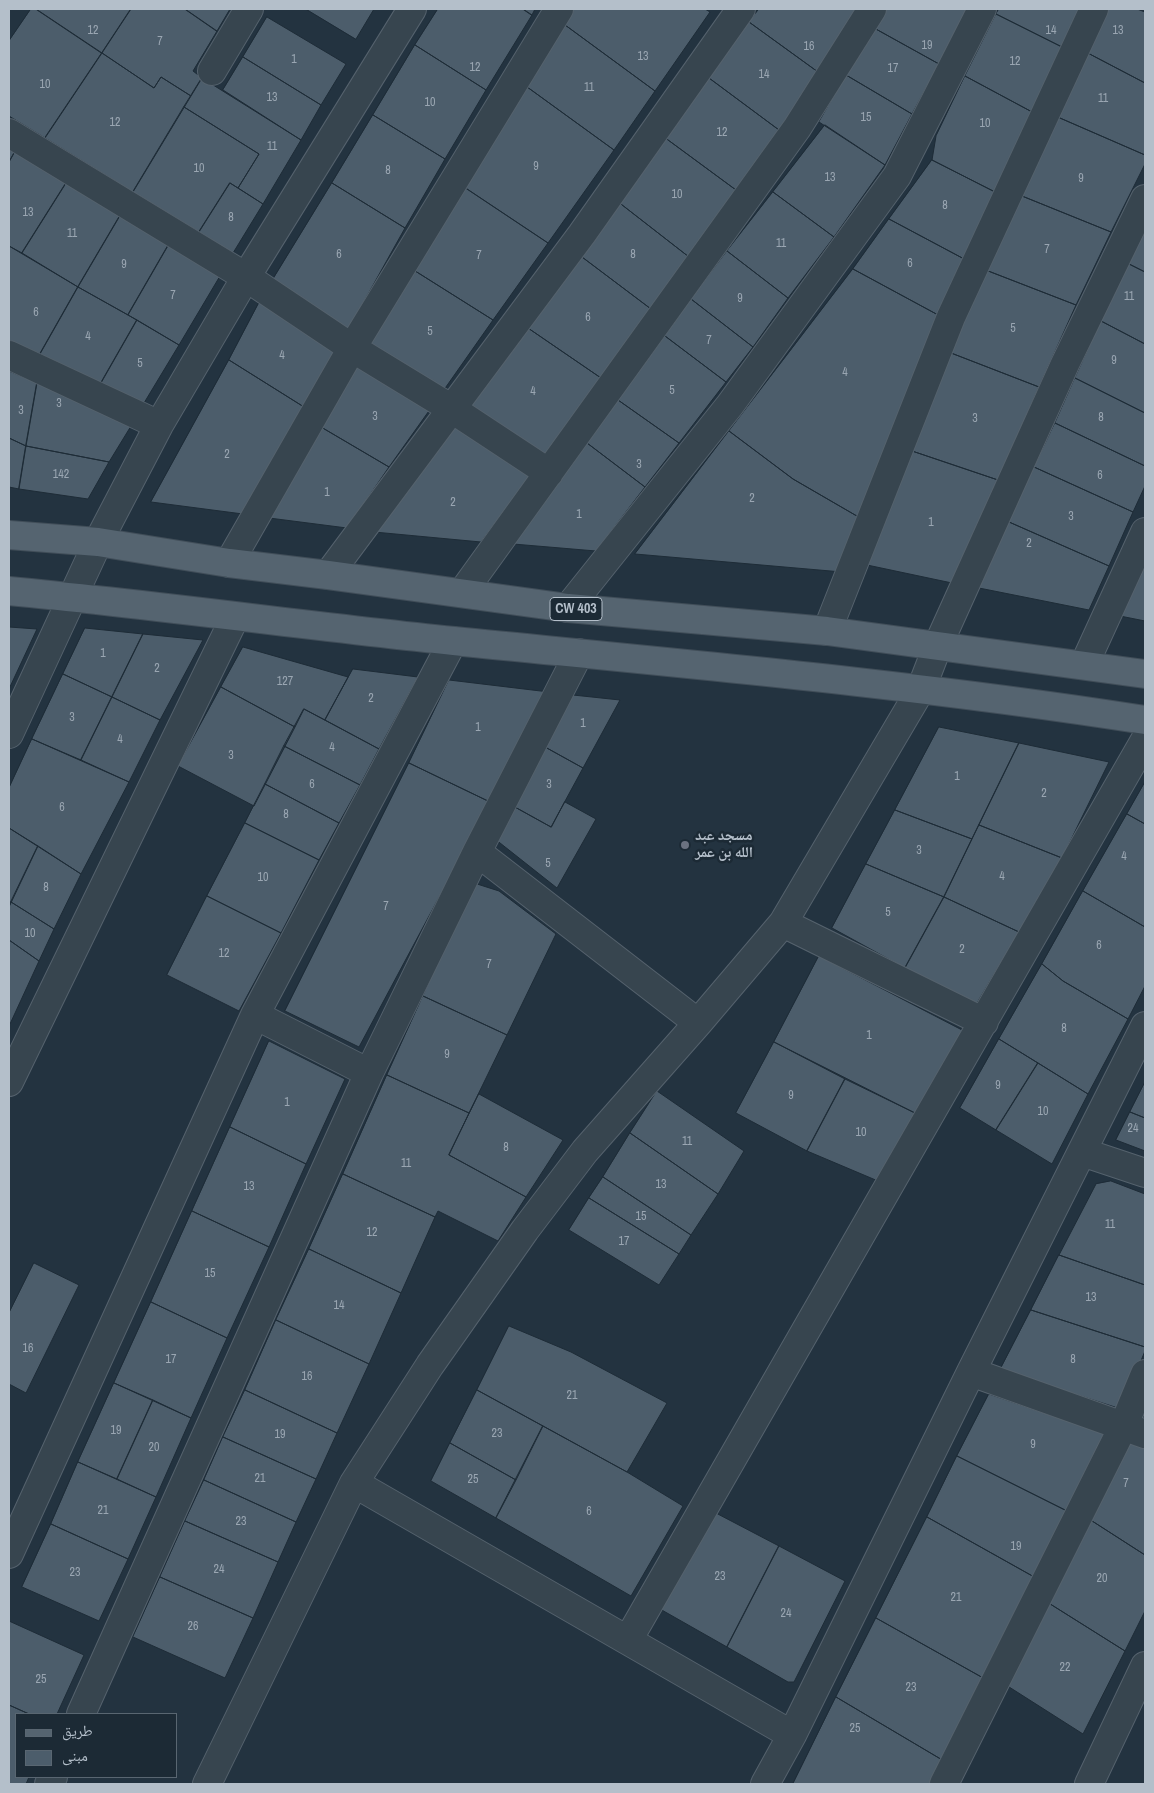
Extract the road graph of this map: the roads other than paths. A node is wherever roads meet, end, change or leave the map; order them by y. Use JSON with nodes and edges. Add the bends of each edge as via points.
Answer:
{"nodes":[{"id":1,"x":249,"y":9,"type":"edge"},
{"id":2,"x":412,"y":9,"type":"edge"},
{"id":3,"x":559,"y":9,"type":"edge"},
{"id":4,"x":741,"y":9,"type":"edge"},
{"id":5,"x":872,"y":9,"type":"edge"},
{"id":6,"x":982,"y":9,"type":"edge"},
{"id":7,"x":1094,"y":9,"type":"edge"},
{"id":8,"x":212,"y":71,"type":"dead end"},
{"id":9,"x":9,"y":133,"type":"edge"},
{"id":10,"x":1145,"y":199,"type":"edge"},
{"id":11,"x":246,"y":277,"type":"junction"},
{"id":12,"x":352,"y":348,"type":"junction"},
{"id":13,"x":9,"y":356,"type":"edge"},
{"id":14,"x":452,"y":409,"type":"junction"},
{"id":15,"x":160,"y":425,"type":"junction"},
{"id":16,"x":548,"y":473,"type":"junction"},
{"id":17,"x":1145,"y":532,"type":"edge"},
{"id":18,"x":9,"y":535,"type":"edge"},
{"id":19,"x":98,"y":542,"type":"junction"},
{"id":20,"x":229,"y":563,"type":"junction"},
{"id":21,"x":328,"y":575,"type":"junction"},
{"id":22,"x":9,"y":591,"type":"edge"},
{"id":23,"x":462,"y":593,"type":"junction"},
{"id":24,"x":72,"y":597,"type":"junction"},
{"id":25,"x":568,"y":608,"type":"junction"},
{"id":26,"x":234,"y":617,"type":"junction"},
{"id":27,"x":827,"y":631,"type":"junction"},
{"id":28,"x":453,"y":641,"type":"junction"},
{"id":29,"x":938,"y":645,"type":"junction"},
{"id":30,"x":579,"y":653,"type":"junction"},
{"id":31,"x":1084,"y":665,"type":"junction"},
{"id":32,"x":1145,"y":674,"type":"edge"},
{"id":33,"x":921,"y":689,"type":"junction"},
{"id":34,"x":1145,"y":720,"type":"edge"},
{"id":35,"x":9,"y":734,"type":"edge"},
{"id":36,"x":1145,"y":740,"type":"edge"},
{"id":37,"x":477,"y":852,"type":"junction"},
{"id":38,"x":783,"y":923,"type":"junction"},
{"id":39,"x":255,"y":1015,"type":"junction"},
{"id":40,"x":984,"y":1022,"type":"junction"},
{"id":41,"x":698,"y":1023,"type":"junction"},
{"id":42,"x":1145,"y":1026,"type":"edge"},
{"id":43,"x":369,"y":1073,"type":"junction"},
{"id":44,"x":9,"y":1082,"type":"edge"},
{"id":45,"x":1082,"y":1152,"type":"junction"},
{"id":46,"x":1145,"y":1173,"type":"edge"},
{"id":47,"x":971,"y":1372,"type":"junction"},
{"id":48,"x":1145,"y":1374,"type":"edge"},
{"id":49,"x":1134,"y":1430,"type":"edge"},
{"id":50,"x":354,"y":1483,"type":"junction"},
{"id":51,"x":9,"y":1554,"type":"edge"},
{"id":52,"x":628,"y":1640,"type":"junction"},
{"id":53,"x":1145,"y":1666,"type":"edge"},
{"id":54,"x":81,"y":1713,"type":"edge"},
{"id":55,"x":792,"y":1735,"type":"junction"},
{"id":56,"x":208,"y":1784,"type":"edge"},
{"id":57,"x":765,"y":1784,"type":"edge"},
{"id":58,"x":944,"y":1784,"type":"edge"},
{"id":59,"x":1089,"y":1784,"type":"edge"}],
"edges":[{"from":1,"to":8,"type":"street"},
{"from":2,"to":11,"type":"street"},
{"from":3,"to":12,"type":"street"},
{"from":4,"to":14,"type":"street","via":[[582,234]]},
{"from":5,"to":16,"type":"street","via":[[797,128]]},
{"from":6,"to":25,"type":"street","via":[[898,176],[730,405]]},
{"from":7,"to":27,"type":"street","via":[[951,317]]},
{"from":9,"to":11,"type":"street"},
{"from":10,"to":29,"type":"street","via":[[1065,364]]},
{"from":11,"to":12,"type":"street"},
{"from":11,"to":15,"type":"street"},
{"from":12,"to":14,"type":"street"},
{"from":12,"to":20,"type":"street"},
{"from":13,"to":15,"type":"street"},
{"from":14,"to":16,"type":"street"},
{"from":14,"to":21,"type":"street"},
{"from":15,"to":19,"type":"street"},
{"from":16,"to":23,"type":"street"},
{"from":17,"to":31,"type":"street"},
{"from":18,"to":19,"type":"main road","number":"CW 403"},
{"from":19,"to":20,"type":"main road","number":"CW 403"},
{"from":19,"to":24,"type":"street"},
{"from":20,"to":21,"type":"main road","number":"CW 403"},
{"from":21,"to":23,"type":"main road","number":"CW 403"},
{"from":22,"to":24,"type":"main road"},
{"from":23,"to":25,"type":"main road","number":"CW 403"},
{"from":24,"to":26,"type":"main road"},
{"from":24,"to":35,"type":"street"},
{"from":25,"to":27,"type":"main road","number":"CW 403"},
{"from":26,"to":28,"type":"main road"},
{"from":26,"to":44,"type":"street"},
{"from":27,"to":29,"type":"main road","number":"CW 403"},
{"from":28,"to":30,"type":"main road"},
{"from":28,"to":39,"type":"street"},
{"from":29,"to":31,"type":"main road","number":"CW 403"},
{"from":29,"to":33,"type":"street"},
{"from":30,"to":33,"type":"main road"},
{"from":30,"to":37,"type":"street"},
{"from":31,"to":32,"type":"main road","number":"CW 403"},
{"from":33,"to":34,"type":"main road"},
{"from":33,"to":38,"type":"street"},
{"from":36,"to":40,"type":"street"},
{"from":37,"to":41,"type":"street"},
{"from":37,"to":43,"type":"street"},
{"from":38,"to":40,"type":"street"},
{"from":38,"to":41,"type":"street"},
{"from":39,"to":43,"type":"street"},
{"from":39,"to":51,"type":"street"},
{"from":40,"to":52,"type":"street"},
{"from":41,"to":50,"type":"street","via":[[585,1151],[543,1206],[430,1365]]},
{"from":42,"to":45,"type":"street"},
{"from":43,"to":54,"type":"street"},
{"from":45,"to":46,"type":"street"},
{"from":45,"to":47,"type":"street"},
{"from":47,"to":49,"type":"street"},
{"from":47,"to":55,"type":"street"},
{"from":48,"to":49,"type":"street"},
{"from":49,"to":58,"type":"street"},
{"from":50,"to":52,"type":"street"},
{"from":50,"to":56,"type":"street"},
{"from":52,"to":55,"type":"street"},
{"from":53,"to":59,"type":"street"},
{"from":55,"to":57,"type":"street"}]}
